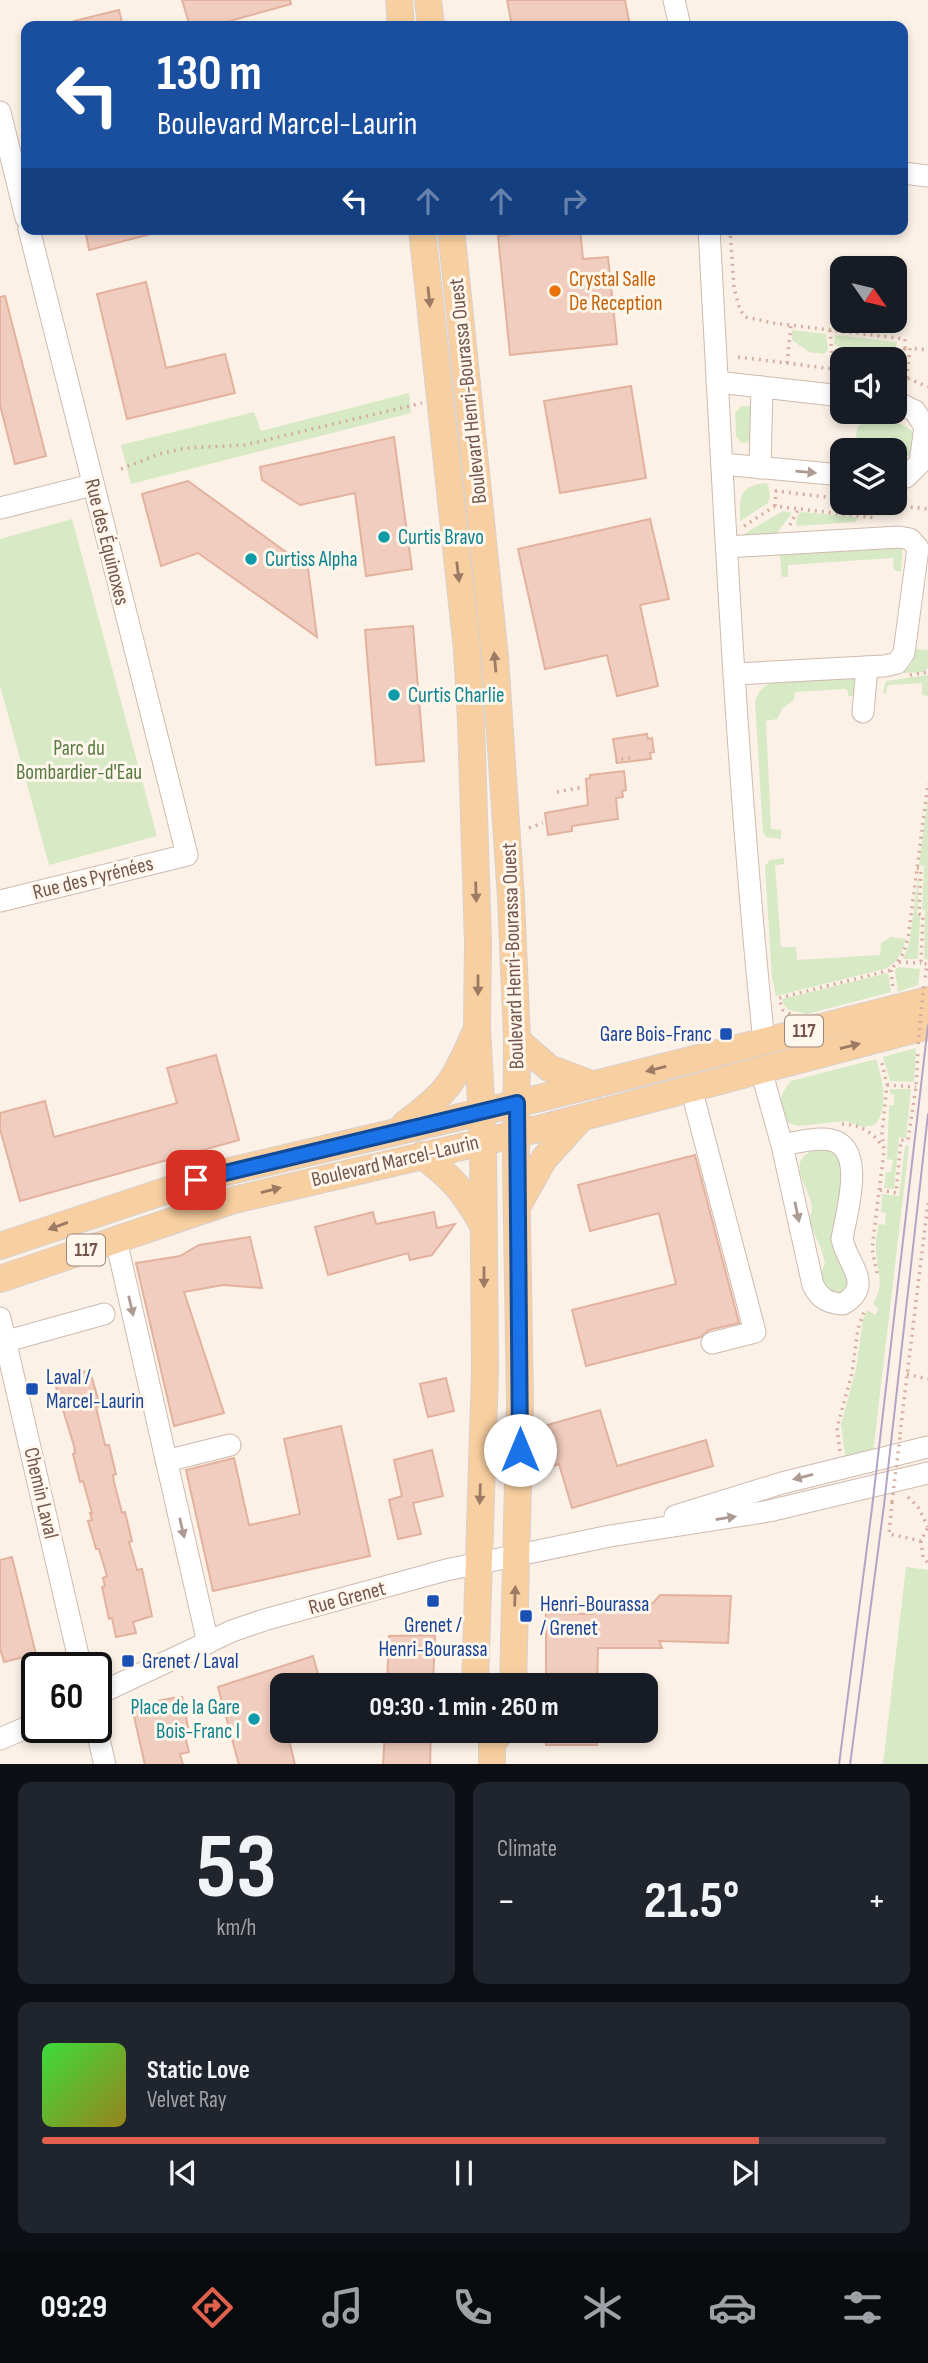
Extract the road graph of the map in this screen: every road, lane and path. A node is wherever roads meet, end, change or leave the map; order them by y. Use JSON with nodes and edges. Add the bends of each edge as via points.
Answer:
{"nodes":[{"id":1,"x":399,"y":0,"type":"edge"},
{"id":2,"x":428,"y":0,"type":"edge"},
{"id":3,"x":674,"y":0,"type":"edge"},
{"id":4,"x":401,"y":21,"type":"edge"},
{"id":5,"x":430,"y":21,"type":"edge"},
{"id":6,"x":679,"y":21,"type":"edge"},
{"id":7,"x":0,"y":112,"type":"edge"},
{"id":8,"x":908,"y":174,"type":"edge"},
{"id":9,"x":928,"y":176,"type":"edge"},
{"id":10,"x":21,"y":198,"type":"edge"},
{"id":11,"x":30,"y":235,"type":"edge"},
{"id":12,"x":423,"y":235,"type":"edge"},
{"id":13,"x":452,"y":235,"type":"edge"},
{"id":14,"x":709,"y":235,"type":"edge"},
{"id":15,"x":730,"y":235,"type":"edge"},
{"id":16,"x":791,"y":325,"type":"junction"},
{"id":17,"x":830,"y":330,"type":"edge"},
{"id":18,"x":855,"y":333,"type":"edge"},
{"id":19,"x":905,"y":347,"type":"edge"},
{"id":20,"x":910,"y":348,"type":"joint"},
{"id":21,"x":928,"y":350,"type":"edge"},
{"id":22,"x":738,"y":357,"type":"dead end"},
{"id":23,"x":787,"y":363,"type":"junction"},
{"id":24,"x":830,"y":369,"type":"edge"},
{"id":25,"x":907,"y":379,"type":"joint"},
{"id":26,"x":717,"y":383,"type":"junction"},
{"id":27,"x":762,"y":387,"type":"junction"},
{"id":28,"x":928,"y":387,"type":"edge"},
{"id":29,"x":830,"y":395,"type":"edge"},
{"id":30,"x":424,"y":403,"type":"dead end"},
{"id":31,"x":907,"y":407,"type":"edge"},
{"id":32,"x":722,"y":464,"type":"junction"},
{"id":33,"x":760,"y":468,"type":"junction"},
{"id":34,"x":121,"y":469,"type":"dead end"},
{"id":35,"x":830,"y":474,"type":"edge"},
{"id":36,"x":907,"y":476,"type":"edge"},
{"id":37,"x":92,"y":485,"type":"junction"},
{"id":38,"x":830,"y":498,"type":"edge"},
{"id":39,"x":775,"y":506,"type":"junction"},
{"id":40,"x":907,"y":507,"type":"edge"},
{"id":41,"x":0,"y":508,"type":"edge"},
{"id":42,"x":913,"y":508,"type":"junction"},
{"id":43,"x":928,"y":509,"type":"edge"},
{"id":44,"x":913,"y":515,"type":"dead end"},
{"id":45,"x":887,"y":519,"type":"dead end"},
{"id":46,"x":744,"y":526,"type":"dead end"},
{"id":47,"x":727,"y":547,"type":"junction"},
{"id":48,"x":867,"y":667,"type":"junction"},
{"id":49,"x":735,"y":674,"type":"junction"},
{"id":50,"x":863,"y":712,"type":"dead end"},
{"id":51,"x":630,"y":758,"type":"dead end"},
{"id":52,"x":616,"y":763,"type":"dead end"},
{"id":53,"x":928,"y":783,"type":"edge"},
{"id":54,"x":584,"y":788,"type":"dead end"},
{"id":55,"x":557,"y":792,"type":"dead end"},
{"id":56,"x":543,"y":823,"type":"dead end"},
{"id":57,"x":520,"y":831,"type":"dead end"},
{"id":58,"x":187,"y":855,"type":"joint"},
{"id":59,"x":917,"y":868,"type":"junction"},
{"id":60,"x":0,"y":901,"type":"edge"},
{"id":61,"x":899,"y":961,"type":"junction"},
{"id":62,"x":921,"y":963,"type":"junction"},
{"id":63,"x":891,"y":970,"type":"junction"},
{"id":64,"x":918,"y":1012,"type":"edge"},
{"id":65,"x":793,"y":1016,"type":"dead end"},
{"id":66,"x":477,"y":1027,"type":"junction"},
{"id":67,"x":517,"y":1041,"type":"junction"},
{"id":68,"x":764,"y":1042,"type":"junction"},
{"id":69,"x":879,"y":1050,"type":"dead end"},
{"id":70,"x":761,"y":1070,"type":"junction"},
{"id":71,"x":594,"y":1085,"type":"junction"},
{"id":72,"x":887,"y":1085,"type":"junction"},
{"id":73,"x":916,"y":1087,"type":"junction"},
{"id":74,"x":691,"y":1088,"type":"junction"},
{"id":75,"x":517,"y":1103,"type":"junction"},
{"id":76,"x":481,"y":1111,"type":"junction"},
{"id":77,"x":582,"y":1117,"type":"junction"},
{"id":78,"x":395,"y":1131,"type":"junction"},
{"id":79,"x":516,"y":1133,"type":"junction"},
{"id":80,"x":483,"y":1141,"type":"junction"},
{"id":81,"x":782,"y":1145,"type":"junction"},
{"id":82,"x":422,"y":1155,"type":"junction"},
{"id":83,"x":880,"y":1190,"type":"junction"},
{"id":84,"x":928,"y":1203,"type":"edge"},
{"id":85,"x":517,"y":1207,"type":"junction"},
{"id":86,"x":484,"y":1226,"type":"junction"},
{"id":87,"x":116,"y":1240,"type":"junction"},
{"id":88,"x":0,"y":1246,"type":"edge"},
{"id":89,"x":878,"y":1278,"type":"dead end"},
{"id":90,"x":0,"y":1279,"type":"edge"},
{"id":91,"x":868,"y":1306,"type":"dead end"},
{"id":92,"x":104,"y":1314,"type":"dead end"},
{"id":93,"x":0,"y":1318,"type":"edge"},
{"id":94,"x":7,"y":1341,"type":"junction"},
{"id":95,"x":712,"y":1343,"type":"dead end"},
{"id":96,"x":907,"y":1374,"type":"junction"},
{"id":97,"x":928,"y":1379,"type":"edge"},
{"id":98,"x":230,"y":1445,"type":"dead end"},
{"id":99,"x":928,"y":1447,"type":"edge"},
{"id":100,"x":840,"y":1453,"type":"dead end"},
{"id":101,"x":166,"y":1461,"type":"junction"},
{"id":102,"x":928,"y":1473,"type":"edge"},
{"id":103,"x":899,"y":1492,"type":"dead end"},
{"id":104,"x":928,"y":1527,"type":"edge"},
{"id":105,"x":610,"y":1536,"type":"junction"},
{"id":106,"x":921,"y":1541,"type":"junction"},
{"id":107,"x":517,"y":1556,"type":"junction"},
{"id":108,"x":928,"y":1563,"type":"edge"},
{"id":109,"x":480,"y":1564,"type":"junction"},
{"id":110,"x":208,"y":1643,"type":"junction"},
{"id":111,"x":77,"y":1652,"type":"edge"},
{"id":112,"x":475,"y":1673,"type":"edge"},
{"id":113,"x":513,"y":1673,"type":"edge"},
{"id":114,"x":112,"y":1688,"type":"edge"},
{"id":115,"x":21,"y":1730,"type":"edge"},
{"id":116,"x":0,"y":1739,"type":"edge"},
{"id":117,"x":100,"y":1743,"type":"edge"},
{"id":118,"x":105,"y":1764,"type":"edge"}],
"edges":[{"from":1,"to":4,"type":"main road"},
{"from":2,"to":5,"type":"main road"},
{"from":3,"to":6,"type":"street"},
{"from":7,"to":10,"type":"street"},
{"from":8,"to":9,"type":"street"},
{"from":11,"to":37,"type":"street","name":"Rue des Équinoxes"},
{"from":12,"to":66,"type":"main road","name":"Boulevard Henri-Bourassa Ouest","one_way":true,"via":[[470,676]]},
{"from":67,"to":13,"type":"main road","name":"Boulevard Henri-Bourassa Ouest","one_way":true,"via":[[500,720]]},
{"from":14,"to":26,"type":"street"},
{"from":15,"to":16,"type":"path","via":[[740,310],[759,321]]},
{"from":16,"to":17,"type":"path"},
{"from":16,"to":23,"type":"path"},
{"from":18,"to":19,"type":"path","via":[[905,339]]},
{"from":20,"to":21,"type":"path"},
{"from":20,"to":25,"type":"path"},
{"from":22,"to":23,"type":"path"},
{"from":23,"to":24,"type":"path"},
{"from":25,"to":28,"type":"path"},
{"from":26,"to":27,"type":"street"},
{"from":26,"to":32,"type":"street"},
{"from":27,"to":29,"type":"street"},
{"from":27,"to":33,"type":"street"},
{"from":30,"to":34,"type":"path","via":[[245,445],[186,448]]},
{"from":31,"to":36,"type":"street","via":[[925,427],[920,463]]},
{"from":32,"to":33,"type":"street"},
{"from":32,"to":47,"type":"street"},
{"from":33,"to":35,"type":"street","one_way":true},
{"from":37,"to":41,"type":"street"},
{"from":37,"to":58,"type":"street","name":"Rue des Équinoxes"},
{"from":38,"to":39,"type":"path","via":[[776,491]]},
{"from":39,"to":45,"type":"path"},
{"from":39,"to":46,"type":"path"},
{"from":40,"to":42,"type":"path"},
{"from":42,"to":43,"type":"path"},
{"from":42,"to":44,"type":"path"},
{"from":47,"to":48,"type":"street","via":[[899,537],[915,543],[918,556],[904,653],[897,663]]},
{"from":47,"to":49,"type":"street"},
{"from":48,"to":49,"type":"street"},
{"from":48,"to":50,"type":"street"},
{"from":49,"to":68,"type":"street"},
{"from":51,"to":52,"type":"path"},
{"from":53,"to":59,"type":"path"},
{"from":54,"to":55,"type":"path"},
{"from":56,"to":57,"type":"path"},
{"from":58,"to":60,"type":"street","name":"Rue des Pyrénées"},
{"from":59,"to":61,"type":"path","via":[[908,939]]},
{"from":59,"to":62,"type":"path","via":[[921,869],[919,914],[923,915]]},
{"from":61,"to":62,"type":"path"},
{"from":61,"to":63,"type":"path"},
{"from":62,"to":64,"type":"path","via":[[927,964]]},
{"from":63,"to":64,"type":"path"},
{"from":63,"to":65,"type":"path","via":[[779,998],[783,1010]]},
{"from":64,"to":64,"type":"path","bridge":true},
{"from":64,"to":68,"type":"main road","name":"Boulevard Marcel-Laurin","number":"117"},
{"from":70,"to":64,"type":"main road","name":"Boulevard Marcel-Laurin","number":"117","one_way":true},
{"from":64,"to":73,"type":"path"},
{"from":66,"to":76,"type":"main road","name":"Boulevard Henri-Bourassa Ouest"},
{"from":66,"to":78,"type":"main road","via":[[447,1089]]},
{"from":67,"to":71,"type":"main road","via":[[549,1068]]},
{"from":67,"to":75,"type":"main road","name":"Boulevard Henri-Bourassa Ouest"},
{"from":68,"to":71,"type":"main road","name":"Boulevard Marcel-Laurin","number":"117","one_way":true},
{"from":69,"to":72,"type":"path"},
{"from":70,"to":74,"type":"main road","name":"Boulevard Marcel-Laurin","number":"117"},
{"from":70,"to":81,"type":"street"},
{"from":71,"to":75,"type":"main road","name":"Boulevard Marcel-Laurin","number":"117"},
{"from":72,"to":73,"type":"path"},
{"from":72,"to":83,"type":"path"},
{"from":73,"to":83,"type":"path","via":[[908,1140],[901,1140],[896,1193]]},
{"from":74,"to":77,"type":"main road","name":"Boulevard Marcel-Laurin","number":"117"},
{"from":74,"to":95,"type":"street","via":[[755,1332]]},
{"from":75,"to":76,"type":"main road","name":"Boulevard Marcel-Laurin","number":"117"},
{"from":75,"to":79,"type":"main road","name":"Boulevard Henri-Bourassa Ouest"},
{"from":76,"to":78,"type":"main road","name":"Boulevard Marcel-Laurin","number":"117"},
{"from":76,"to":80,"type":"main road","name":"Boulevard Henri-Bourassa Ouest"},
{"from":77,"to":79,"type":"main road","name":"Boulevard Marcel-Laurin","number":"117"},
{"from":77,"to":85,"type":"main road","via":[[544,1159]]},
{"from":78,"to":88,"type":"main road","name":"Boulevard Marcel-Laurin","number":"117","one_way":true,"via":[[196,1180]]},
{"from":79,"to":80,"type":"main road","name":"Boulevard Marcel-Laurin","number":"117"},
{"from":79,"to":85,"type":"main road","name":"Boulevard Henri-Bourassa Ouest"},
{"from":80,"to":82,"type":"main road","name":"Boulevard Marcel-Laurin","number":"117"},
{"from":80,"to":86,"type":"main road","name":"Boulevard Henri-Bourassa Ouest"},
{"from":81,"to":81,"type":"street","one_way":true,"via":[[813,1285],[825,1301],[843,1304],[858,1290],[858,1278],[842,1239],[853,1172],[850,1154],[831,1140]]},
{"from":82,"to":86,"type":"main road","via":[[463,1190]]},
{"from":87,"to":82,"type":"main road","name":"Boulevard Marcel-Laurin","number":"117","one_way":true,"via":[[234,1200]]},
{"from":83,"to":89,"type":"path","via":[[872,1248]]},
{"from":84,"to":96,"type":"path"},
{"from":85,"to":107,"type":"main road","name":"Boulevard Henri-Bourassa Ouest"},
{"from":86,"to":109,"type":"main road","name":"Boulevard Henri-Bourassa Ouest","one_way":true},
{"from":87,"to":90,"type":"main road","name":"Boulevard Marcel-Laurin","number":"117"},
{"from":87,"to":101,"type":"street","one_way":true},
{"from":91,"to":100,"type":"path","via":[[858,1329],[837,1428]]},
{"from":92,"to":94,"type":"street"},
{"from":93,"to":94,"type":"street","name":"Chemin Laval"},
{"from":94,"to":111,"type":"street","name":"Chemin Laval"},
{"from":96,"to":97,"type":"path"},
{"from":96,"to":106,"type":"path","bridge":true,"via":[[889,1534]]},
{"from":98,"to":101,"type":"street"},
{"from":99,"to":105,"type":"street","name":"Rue Grenet","one_way":true,"via":[[764,1488]]},
{"from":101,"to":110,"type":"street","one_way":true},
{"from":105,"to":102,"type":"street","name":"Rue Grenet","one_way":true,"via":[[769,1511]]},
{"from":103,"to":104,"type":"path","via":[[913,1500]]},
{"from":104,"to":106,"type":"path"},
{"from":105,"to":107,"type":"street","name":"Rue Grenet"},
{"from":106,"to":108,"type":"path"},
{"from":107,"to":109,"type":"street","name":"Rue Grenet"},
{"from":113,"to":107,"type":"main road","name":"Boulevard Henri-Bourassa Ouest","one_way":true},
{"from":109,"to":110,"type":"street","name":"Rue Grenet","via":[[264,1620]]},
{"from":109,"to":112,"type":"main road","name":"Boulevard Henri-Bourassa Ouest"},
{"from":110,"to":114,"type":"street","name":"Rue Grenet"},
{"from":115,"to":116,"type":"street"},
{"from":117,"to":118,"type":"street"}]}
